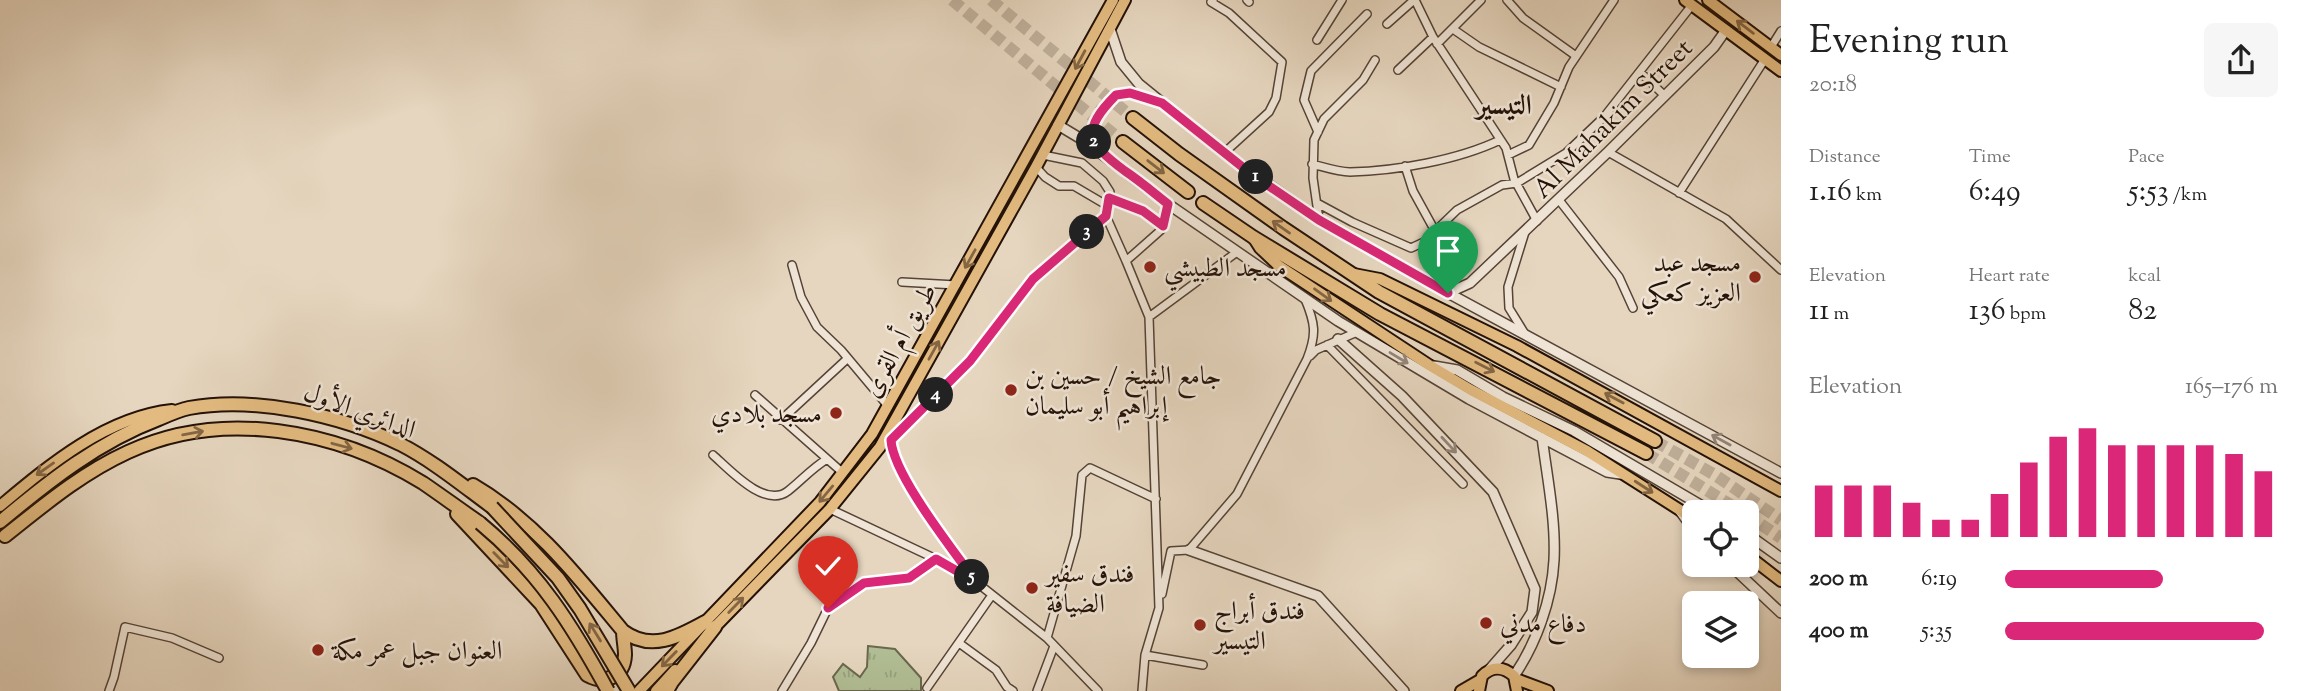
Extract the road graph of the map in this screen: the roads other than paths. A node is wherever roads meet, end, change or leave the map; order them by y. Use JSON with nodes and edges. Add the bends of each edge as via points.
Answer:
{"nodes":[{"id":1,"x":1125,"y":0,"type":"edge"},
{"id":2,"x":1342,"y":0,"type":"edge"},
{"id":3,"x":1415,"y":0,"type":"edge"},
{"id":4,"x":1481,"y":0,"type":"edge"},
{"id":5,"x":1507,"y":0,"type":"edge"},
{"id":6,"x":1615,"y":0,"type":"edge"},
{"id":7,"x":1210,"y":1,"type":"edge"},
{"id":8,"x":1109,"y":2,"type":"edge"},
{"id":9,"x":1697,"y":3,"type":"edge"},
{"id":10,"x":1367,"y":15,"type":"dead end"},
{"id":11,"x":1387,"y":24,"type":"dead end"},
{"id":12,"x":1110,"y":29,"type":"junction"},
{"id":13,"x":1453,"y":29,"type":"junction"},
{"id":14,"x":1726,"y":30,"type":"junction"},
{"id":15,"x":1781,"y":31,"type":"edge"},
{"id":16,"x":1317,"y":40,"type":"dead end"},
{"id":17,"x":1435,"y":41,"type":"junction"},
{"id":18,"x":1771,"y":47,"type":"junction"},
{"id":19,"x":1781,"y":55,"type":"edge"},
{"id":20,"x":1576,"y":56,"type":"junction"},
{"id":21,"x":1765,"y":59,"type":"junction"},
{"id":22,"x":1375,"y":60,"type":"dead end"},
{"id":23,"x":1398,"y":70,"type":"dead end"},
{"id":24,"x":1781,"y":71,"type":"edge"},
{"id":25,"x":1640,"y":72,"type":"junction"},
{"id":26,"x":1561,"y":87,"type":"junction"},
{"id":27,"x":1665,"y":96,"type":"junction"},
{"id":28,"x":1162,"y":103,"type":"junction"},
{"id":29,"x":1133,"y":118,"type":"tunnel mouth"},
{"id":30,"x":1058,"y":125,"type":"junction"},
{"id":31,"x":1318,"y":132,"type":"junction"},
{"id":32,"x":1500,"y":140,"type":"junction"},
{"id":33,"x":1123,"y":142,"type":"tunnel mouth"},
{"id":34,"x":1608,"y":152,"type":"junction"},
{"id":35,"x":1224,"y":153,"type":"junction"},
{"id":36,"x":1042,"y":155,"type":"junction"},
{"id":37,"x":1508,"y":155,"type":"junction"},
{"id":38,"x":1104,"y":156,"type":"junction"},
{"id":39,"x":1312,"y":164,"type":"junction"},
{"id":40,"x":1405,"y":166,"type":"junction"},
{"id":41,"x":1036,"y":167,"type":"junction"},
{"id":42,"x":1517,"y":183,"type":"junction"},
{"id":43,"x":1188,"y":192,"type":"dead end"},
{"id":44,"x":1679,"y":193,"type":"junction"},
{"id":45,"x":1559,"y":200,"type":"junction"},
{"id":46,"x":1109,"y":202,"type":"junction"},
{"id":47,"x":1203,"y":203,"type":"dead end"},
{"id":48,"x":1317,"y":203,"type":"junction"},
{"id":49,"x":1168,"y":204,"type":"junction"},
{"id":50,"x":1106,"y":216,"type":"junction"},
{"id":51,"x":1319,"y":220,"type":"junction"},
{"id":52,"x":1537,"y":221,"type":"junction"},
{"id":53,"x":1163,"y":226,"type":"junction"},
{"id":54,"x":1435,"y":231,"type":"junction"},
{"id":55,"x":1525,"y":232,"type":"junction"},
{"id":56,"x":1253,"y":237,"type":"junction"},
{"id":57,"x":1237,"y":252,"type":"junction"},
{"id":58,"x":1126,"y":261,"type":"junction"},
{"id":59,"x":792,"y":265,"type":"dead end"},
{"id":60,"x":1780,"y":266,"type":"edge"},
{"id":61,"x":1352,"y":274,"type":"junction"},
{"id":62,"x":902,"y":282,"type":"dead end"},
{"id":63,"x":956,"y":285,"type":"junction"},
{"id":64,"x":1448,"y":293,"type":"junction"},
{"id":65,"x":1305,"y":299,"type":"junction"},
{"id":66,"x":1633,"y":308,"type":"dead end"},
{"id":67,"x":1149,"y":317,"type":"junction"},
{"id":68,"x":1357,"y":332,"type":"junction"},
{"id":69,"x":1525,"y":335,"type":"junction"},
{"id":70,"x":1338,"y":339,"type":"junction"},
{"id":71,"x":1327,"y":345,"type":"junction"},
{"id":72,"x":847,"y":359,"type":"junction"},
{"id":73,"x":1307,"y":359,"type":"junction"},
{"id":74,"x":1429,"y":365,"type":"junction"},
{"id":75,"x":755,"y":395,"type":"dead end"},
{"id":76,"x":888,"y":406,"type":"junction"},
{"id":77,"x":188,"y":408,"type":"junction"},
{"id":78,"x":781,"y":420,"type":"junction"},
{"id":79,"x":890,"y":435,"type":"junction"},
{"id":80,"x":1542,"y":437,"type":"junction"},
{"id":81,"x":1654,"y":442,"type":"tunnel mouth"},
{"id":82,"x":1646,"y":453,"type":"tunnel mouth"},
{"id":83,"x":713,"y":455,"type":"dead end"},
{"id":84,"x":827,"y":459,"type":"junction"},
{"id":85,"x":843,"y":473,"type":"junction"},
{"id":86,"x":1781,"y":473,"type":"edge"},
{"id":87,"x":1625,"y":475,"type":"junction"},
{"id":88,"x":1463,"y":484,"type":"dead end"},
{"id":89,"x":1781,"y":491,"type":"edge"},
{"id":90,"x":437,"y":493,"type":"junction"},
{"id":91,"x":1156,"y":499,"type":"junction"},
{"id":92,"x":1692,"y":500,"type":"edge"},
{"id":93,"x":494,"y":503,"type":"junction"},
{"id":94,"x":0,"y":506,"type":"edge"},
{"id":95,"x":830,"y":509,"type":"junction"},
{"id":96,"x":1679,"y":510,"type":"junction"},
{"id":97,"x":1682,"y":512,"type":"edge"},
{"id":98,"x":1682,"y":514,"type":"edge"},
{"id":99,"x":0,"y":522,"type":"edge"},
{"id":100,"x":5,"y":536,"type":"dead end"},
{"id":101,"x":1759,"y":542,"type":"edge"},
{"id":102,"x":1189,"y":550,"type":"junction"},
{"id":103,"x":1781,"y":558,"type":"edge"},
{"id":104,"x":936,"y":559,"type":"junction"},
{"id":105,"x":1759,"y":564,"type":"edge"},
{"id":106,"x":1743,"y":577,"type":"edge"},
{"id":107,"x":976,"y":582,"type":"junction"},
{"id":108,"x":1781,"y":582,"type":"edge"},
{"id":109,"x":992,"y":595,"type":"junction"},
{"id":110,"x":1159,"y":608,"type":"junction"},
{"id":111,"x":1532,"y":612,"type":"junction"},
{"id":112,"x":1781,"y":613,"type":"edge"},
{"id":113,"x":1543,"y":615,"type":"junction"},
{"id":114,"x":710,"y":624,"type":"junction"},
{"id":115,"x":623,"y":631,"type":"junction"},
{"id":116,"x":1047,"y":638,"type":"junction"},
{"id":117,"x":959,"y":643,"type":"junction"},
{"id":118,"x":1054,"y":646,"type":"junction"},
{"id":119,"x":1145,"y":655,"type":"junction"},
{"id":120,"x":219,"y":658,"type":"dead end"},
{"id":121,"x":1203,"y":665,"type":"dead end"},
{"id":122,"x":1489,"y":670,"type":"junction"},
{"id":123,"x":1516,"y":682,"type":"edge"},
{"id":124,"x":1479,"y":685,"type":"edge"},
{"id":125,"x":927,"y":688,"type":"dead end"},
{"id":126,"x":109,"y":691,"type":"edge"},
{"id":127,"x":608,"y":691,"type":"edge"},
{"id":128,"x":629,"y":691,"type":"edge"},
{"id":129,"x":639,"y":691,"type":"edge"},
{"id":130,"x":656,"y":691,"type":"edge"},
{"id":131,"x":667,"y":691,"type":"edge"},
{"id":132,"x":782,"y":691,"type":"edge"},
{"id":133,"x":1013,"y":691,"type":"edge"},
{"id":134,"x":1037,"y":691,"type":"edge"},
{"id":135,"x":1098,"y":691,"type":"edge"},
{"id":136,"x":1142,"y":691,"type":"edge"},
{"id":137,"x":1404,"y":691,"type":"edge"},
{"id":138,"x":1461,"y":691,"type":"edge"},
{"id":139,"x":1548,"y":691,"type":"edge"}],
"edges":[{"from":1,"to":12,"type":"main road","name":"طريق أم القرى"},
{"from":2,"to":16,"type":"street"},
{"from":3,"to":11,"type":"street"},
{"from":3,"to":17,"type":"street"},
{"from":4,"to":13,"type":"street"},
{"from":5,"to":20,"type":"street","via":[[1522,18]]},
{"from":6,"to":20,"type":"street"},
{"from":7,"to":35,"type":"street","via":[[1282,62],[1269,112]]},
{"from":8,"to":63,"type":"main road","name":"طريق أم القرى","one_way":true},
{"from":9,"to":14,"type":"main road"},
{"from":18,"to":9,"type":"main road","one_way":true},
{"from":9,"to":25,"type":"street"},
{"from":10,"to":31,"type":"street","via":[[1311,71],[1304,100]]},
{"from":12,"to":28,"type":"street","via":[[1121,62]]},
{"from":12,"to":30,"type":"main road","name":"طريق أم القرى"},
{"from":13,"to":17,"type":"street"},
{"from":13,"to":26,"type":"street","via":[[1479,47]]},
{"from":14,"to":21,"type":"main road"},
{"from":14,"to":27,"type":"street","name":"Al Mahakim Street"},
{"from":15,"to":18,"type":"street"},
{"from":17,"to":23,"type":"street"},
{"from":17,"to":32,"type":"street"},
{"from":18,"to":19,"type":"main road"},
{"from":20,"to":26,"type":"street"},
{"from":21,"to":24,"type":"main road"},
{"from":21,"to":44,"type":"street"},
{"from":22,"to":31,"type":"street"},
{"from":25,"to":27,"type":"street"},
{"from":25,"to":42,"type":"street","via":[[1576,144]]},
{"from":26,"to":37,"type":"street","via":[[1529,145]]},
{"from":27,"to":34,"type":"street","name":"Al Mahakim Street"},
{"from":28,"to":35,"type":"street"},
{"from":28,"to":38,"type":"street","bridge":true,"via":[[1130,93],[1116,95],[1092,128],[1092,140]]},
{"from":61,"to":29,"type":"highway","one_way":true},
{"from":30,"to":36,"type":"main road","name":"طريق أم القرى"},
{"from":30,"to":38,"type":"street"},
{"from":31,"to":39,"type":"street"},
{"from":32,"to":37,"type":"street"},
{"from":32,"to":40,"type":"street"},
{"from":33,"to":43,"type":"highway","one_way":true},
{"from":34,"to":44,"type":"street"},
{"from":34,"to":45,"type":"street","name":"Al Mahakim Street"},
{"from":35,"to":51,"type":"street"},
{"from":36,"to":41,"type":"main road","name":"طريق أم القرى"},
{"from":36,"to":46,"type":"street","via":[[1082,163],[1103,181],[1110,192]]},
{"from":37,"to":42,"type":"street"},
{"from":38,"to":49,"type":"street"},
{"from":39,"to":40,"type":"street","via":[[1347,172]]},
{"from":39,"to":48,"type":"street"},
{"from":40,"to":54,"type":"street"},
{"from":41,"to":46,"type":"street","via":[[1059,186],[1074,187]]},
{"from":79,"to":41,"type":"main road","name":"طريق أم القرى","one_way":true},
{"from":42,"to":52,"type":"street"},
{"from":42,"to":54,"type":"street","via":[[1502,185],[1457,210]]},
{"from":44,"to":60,"type":"street","via":[[1726,219]]},
{"from":45,"to":52,"type":"street","name":"Al Mahakim Street"},
{"from":45,"to":66,"type":"street","via":[[1619,277]]},
{"from":46,"to":50,"type":"street"},
{"from":46,"to":53,"type":"street","via":[[1143,211]]},
{"from":47,"to":56,"type":"highway"},
{"from":48,"to":51,"type":"street"},
{"from":48,"to":54,"type":"street","via":[[1411,248]]},
{"from":49,"to":53,"type":"street"},
{"from":49,"to":57,"type":"street"},
{"from":50,"to":58,"type":"street"},
{"from":50,"to":79,"type":"street","via":[[1033,279],[970,361]]},
{"from":51,"to":64,"type":"street"},
{"from":52,"to":55,"type":"street","name":"Al Mahakim Street"},
{"from":53,"to":58,"type":"street"},
{"from":55,"to":64,"type":"street","name":"Al Mahakim Street","via":[[1470,283]]},
{"from":55,"to":69,"type":"street","via":[[1508,287],[1509,308]]},
{"from":56,"to":74,"type":"main road","one_way":true,"via":[[1279,266]]},
{"from":56,"to":82,"type":"highway","one_way":true,"via":[[1380,314]]},
{"from":57,"to":65,"type":"street"},
{"from":57,"to":67,"type":"street"},
{"from":58,"to":67,"type":"street"},
{"from":59,"to":72,"type":"street","via":[[801,297],[817,327]]},
{"from":61,"to":81,"type":"highway"},
{"from":89,"to":61,"type":"main road","one_way":true,"via":[[1517,346],[1380,279]]},
{"from":62,"to":63,"type":"street"},
{"from":63,"to":76,"type":"main road","name":"طريق أم القرى"},
{"from":64,"to":69,"type":"street"},
{"from":65,"to":68,"type":"street"},
{"from":65,"to":73,"type":"street","via":[[1314,322]]},
{"from":67,"to":91,"type":"street"},
{"from":68,"to":70,"type":"street"},
{"from":68,"to":80,"type":"street","one_way":true},
{"from":86,"to":69,"type":"street","one_way":true},
{"from":70,"to":71,"type":"street"},
{"from":70,"to":111,"type":"street","one_way":true,"via":[[1402,396],[1493,492],[1535,589]]},
{"from":71,"to":73,"type":"street"},
{"from":71,"to":88,"type":"street"},
{"from":72,"to":76,"type":"street"},
{"from":72,"to":78,"type":"street"},
{"from":73,"to":102,"type":"street","via":[[1237,494]]},
{"from":74,"to":87,"type":"main road"},
{"from":74,"to":92,"type":"street","via":[[1457,370]]},
{"from":75,"to":78,"type":"street"},
{"from":76,"to":79,"type":"main road"},
{"from":76,"to":85,"type":"main road","name":"طريق أم القرى"},
{"from":77,"to":93,"type":"highway","name":"الدائري الأول","via":[[277,406],[347,424],[399,444]]},
{"from":77,"to":94,"type":"main road","one_way":true,"via":[[129,419],[39,473]]},
{"from":77,"to":99,"type":"highway","name":"الدائري الأول","via":[[86,454]]},
{"from":78,"to":84,"type":"street"},
{"from":79,"to":95,"type":"main road","name":"طريق أم القرى"},
{"from":79,"to":107,"type":"street","via":[[891,450],[911,489]]},
{"from":80,"to":87,"type":"street","via":[[1606,472]]},
{"from":80,"to":113,"type":"street","via":[[1554,561]]},
{"from":83,"to":84,"type":"street","via":[[769,497],[785,494]]},
{"from":84,"to":85,"type":"street"},
{"from":85,"to":114,"type":"main road","name":"طريق أم القرى","one_way":true},
{"from":87,"to":96,"type":"main road","one_way":true},
{"from":100,"to":90,"type":"highway","name":"الدائري الأول","one_way":true,"via":[[75,481],[127,452],[200,431],[276,430],[352,449]]},
{"from":90,"to":115,"type":"highway","one_way":true,"via":[[541,604],[587,675],[597,681],[611,679],[621,670]]},
{"from":90,"to":127,"type":"highway","name":"الدائري الأول","bridge":true,"via":[[509,547],[538,579]]},
{"from":91,"to":110,"type":"street"},
{"from":91,"to":116,"type":"street","via":[[1090,468],[1082,475],[1076,536]]},
{"from":93,"to":115,"type":"highway","via":[[533,529]]},
{"from":128,"to":93,"type":"highway","name":"الدائري الأول","one_way":true,"bridge":true,"via":[[558,578]]},
{"from":95,"to":104,"type":"street"},
{"from":114,"to":95,"type":"main road","name":"طريق أم القرى","one_way":true},
{"from":96,"to":97,"type":"main road"},
{"from":96,"to":98,"type":"street"},
{"from":101,"to":103,"type":"street"},
{"from":102,"to":110,"type":"street","via":[[1171,551]]},
{"from":102,"to":137,"type":"street","via":[[1318,596]]},
{"from":104,"to":107,"type":"street"},
{"from":104,"to":132,"type":"street","via":[[909,578],[864,583],[828,608]]},
{"from":105,"to":108,"type":"main road"},
{"from":106,"to":112,"type":"street"},
{"from":107,"to":109,"type":"street"},
{"from":109,"to":116,"type":"street"},
{"from":109,"to":117,"type":"street"},
{"from":110,"to":119,"type":"street"},
{"from":111,"to":113,"type":"street"},
{"from":111,"to":122,"type":"street"},
{"from":113,"to":123,"type":"street"},
{"from":114,"to":115,"type":"highway","via":[[663,642],[649,643]]},
{"from":114,"to":129,"type":"main road","name":"طريق أم القرى","one_way":true},
{"from":114,"to":130,"type":"main road","name":"طريق أم القرى"},
{"from":114,"to":131,"type":"highway"},
{"from":116,"to":118,"type":"street"},
{"from":117,"to":125,"type":"street"},
{"from":117,"to":133,"type":"street","via":[[996,670]]},
{"from":118,"to":134,"type":"street"},
{"from":118,"to":135,"type":"street"},
{"from":119,"to":121,"type":"street"},
{"from":119,"to":136,"type":"street"},
{"from":120,"to":126,"type":"street","via":[[172,638],[125,626]]},
{"from":122,"to":123,"type":"main road","via":[[1502,668]]},
{"from":122,"to":124,"type":"main road"},
{"from":123,"to":139,"type":"main road"},
{"from":124,"to":138,"type":"main road"}]}
